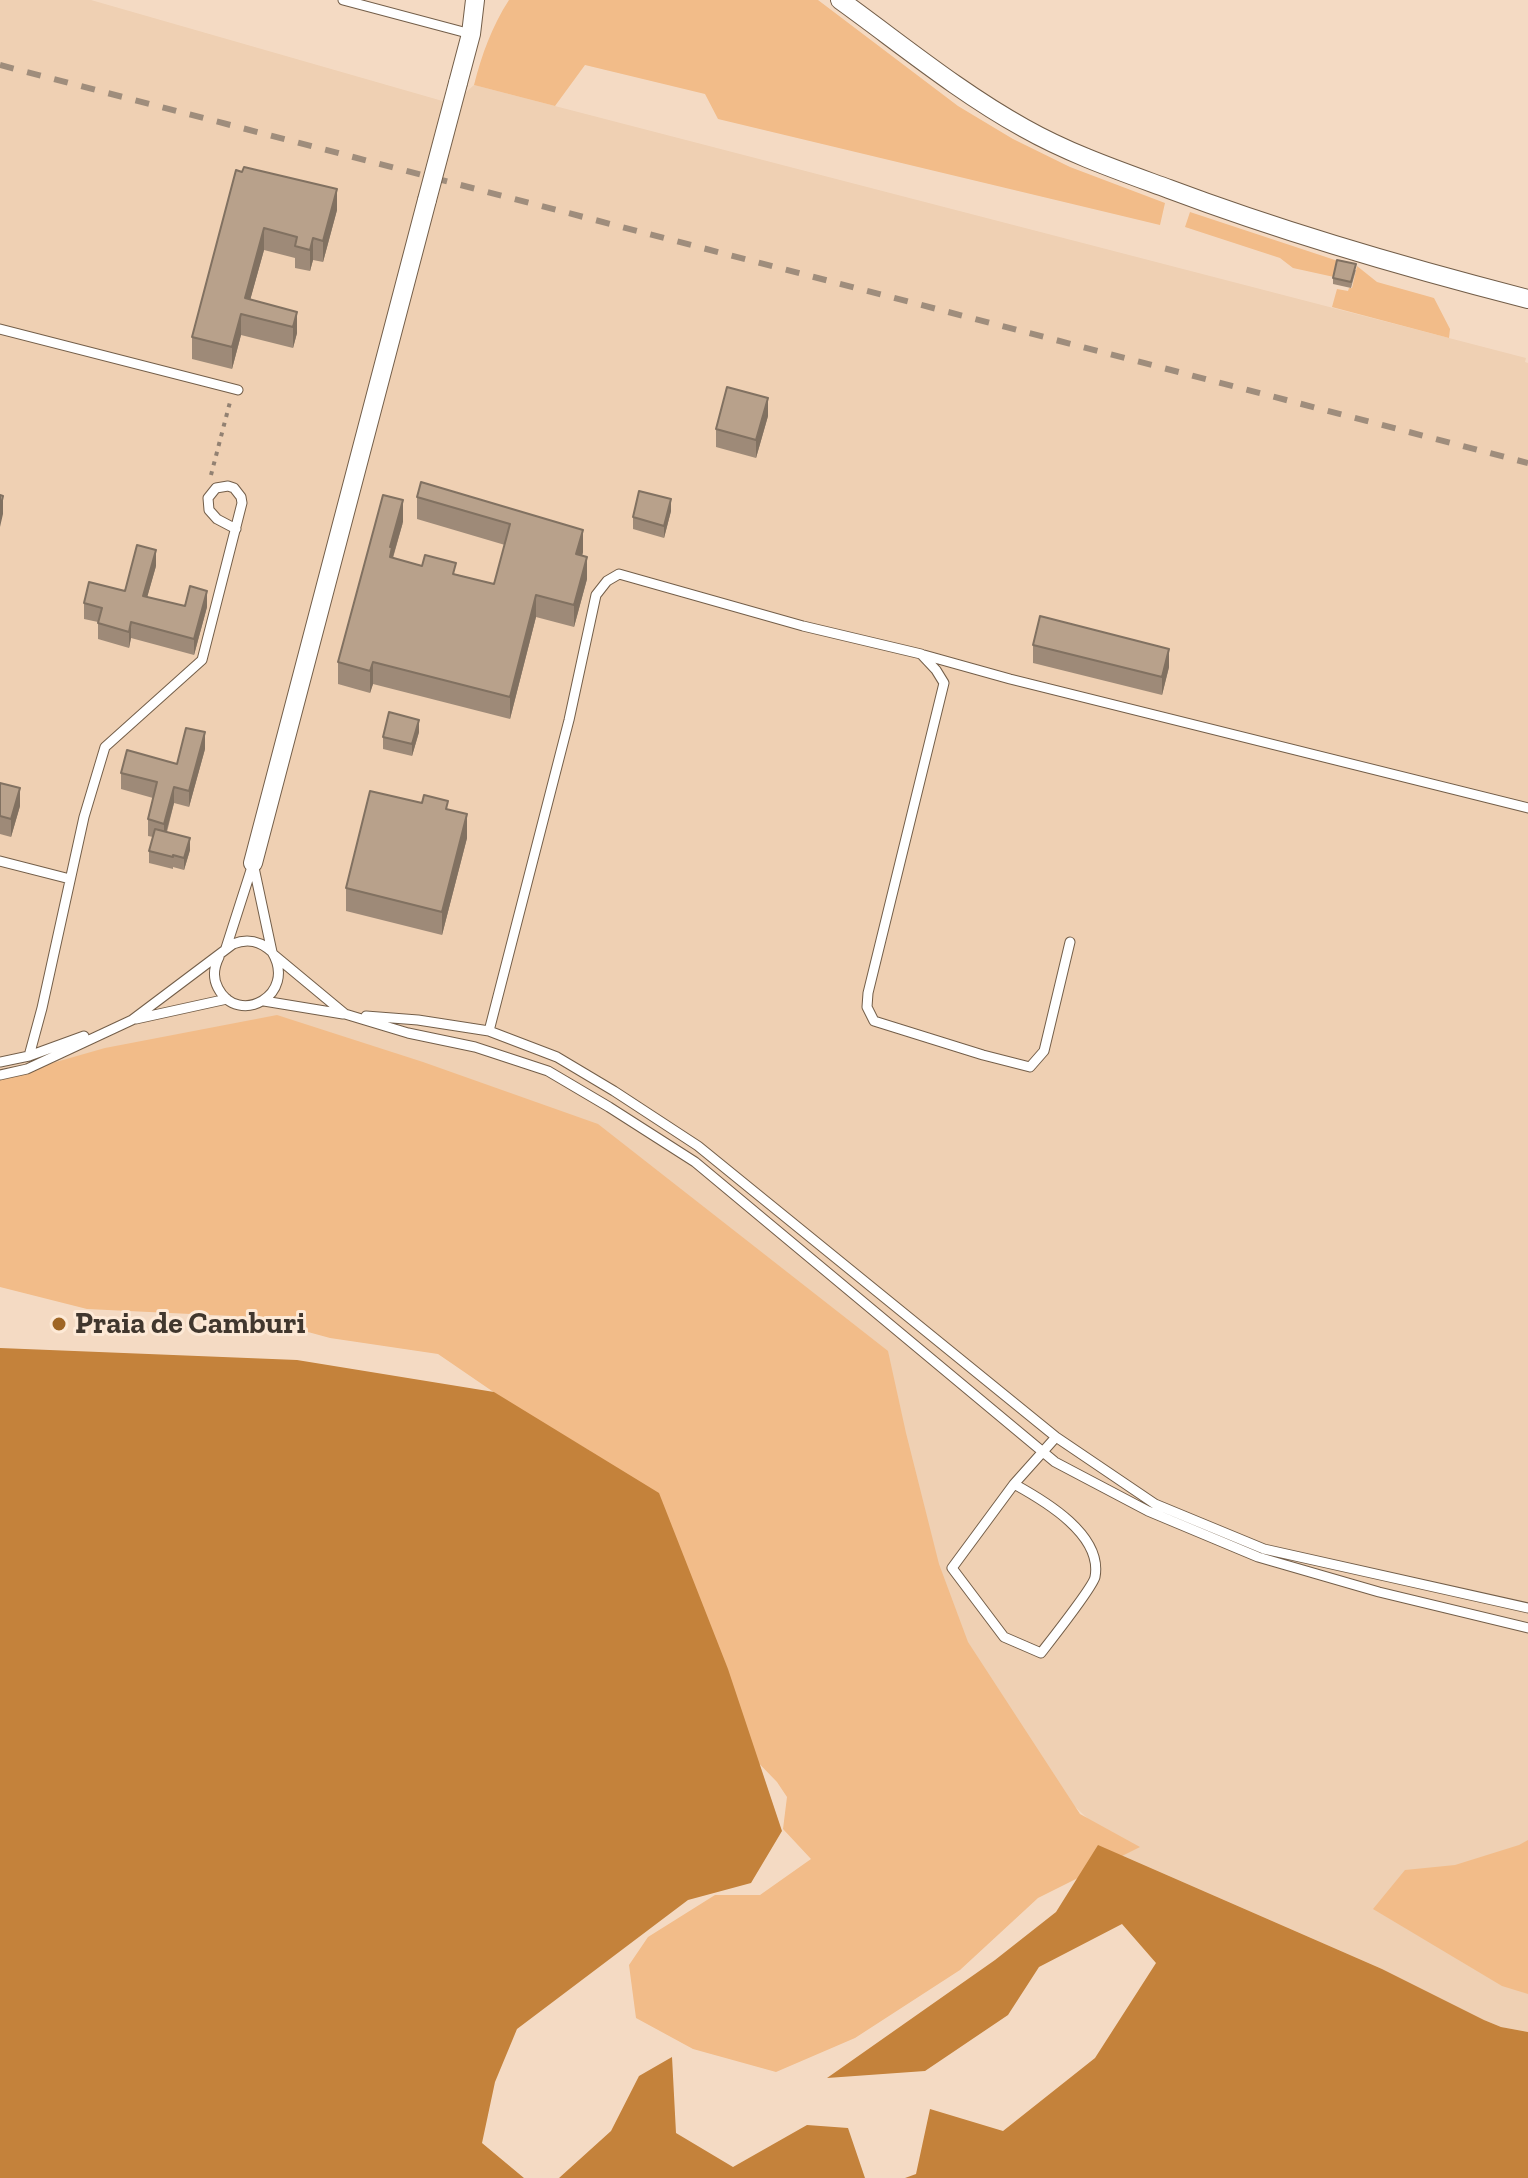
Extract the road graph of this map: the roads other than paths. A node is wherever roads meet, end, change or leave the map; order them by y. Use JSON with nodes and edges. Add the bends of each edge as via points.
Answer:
{"nodes":[{"id":1,"x":343,"y":0,"type":"edge"},
{"id":2,"x":475,"y":0,"type":"edge"},
{"id":3,"x":492,"y":0,"type":"edge"},
{"id":4,"x":840,"y":0,"type":"edge"},
{"id":5,"x":471,"y":34,"type":"junction"},
{"id":6,"x":1528,"y":299,"type":"edge"},
{"id":7,"x":0,"y":329,"type":"edge"},
{"id":8,"x":238,"y":390,"type":"dead end"},
{"id":9,"x":236,"y":529,"type":"junction"},
{"id":10,"x":921,"y":654,"type":"junction"},
{"id":11,"x":1528,"y":808,"type":"edge"},
{"id":12,"x":0,"y":861,"type":"edge"},
{"id":13,"x":253,"y":863,"type":"junction"},
{"id":14,"x":70,"y":879,"type":"junction"},
{"id":15,"x":1070,"y":942,"type":"dead end"},
{"id":16,"x":223,"y":950,"type":"junction"},
{"id":17,"x":273,"y":953,"type":"junction"},
{"id":18,"x":227,"y":999,"type":"junction"},
{"id":19,"x":264,"y":1001,"type":"junction"},
{"id":20,"x":345,"y":1014,"type":"junction"},
{"id":21,"x":132,"y":1020,"type":"junction"},
{"id":22,"x":489,"y":1031,"type":"junction"},
{"id":23,"x":29,"y":1056,"type":"junction"},
{"id":24,"x":0,"y":1062,"type":"edge"},
{"id":25,"x":0,"y":1075,"type":"edge"},
{"id":26,"x":1056,"y":1437,"type":"junction"},
{"id":27,"x":1043,"y":1452,"type":"junction"},
{"id":28,"x":1014,"y":1484,"type":"junction"},
{"id":29,"x":1528,"y":1608,"type":"edge"},
{"id":30,"x":1528,"y":1628,"type":"edge"}],
"edges":[{"from":1,"to":5,"type":"lane"},
{"from":2,"to":5,"type":"street"},
{"from":3,"to":5,"type":"street"},
{"from":4,"to":6,"type":"street","via":[[989,107],[1078,154],[1245,218]]},
{"from":5,"to":13,"type":"street","bridge":true},
{"from":7,"to":8,"type":"lane"},
{"from":9,"to":9,"type":"lane","via":[[241,497],[234,488],[222,486],[211,492],[209,510]]},
{"from":9,"to":14,"type":"lane","via":[[202,660],[105,747]]},
{"from":10,"to":11,"type":"lane"},
{"from":10,"to":15,"type":"lane","via":[[944,683],[868,993],[870,1015],[887,1026],[1030,1067],[1044,1051]]},
{"from":10,"to":22,"type":"lane","via":[[619,574],[607,581],[596,595]]},
{"from":12,"to":14,"type":"lane"},
{"from":13,"to":16,"type":"lane"},
{"from":13,"to":17,"type":"lane"},
{"from":14,"to":23,"type":"lane"},
{"from":16,"to":17,"type":"lane","via":[[250,940]]},
{"from":16,"to":18,"type":"lane","via":[[214,972]]},
{"from":16,"to":21,"type":"lane"},
{"from":17,"to":19,"type":"lane","via":[[278,980]]},
{"from":17,"to":20,"type":"lane"},
{"from":18,"to":19,"type":"lane","via":[[245,1006]]},
{"from":18,"to":21,"type":"lane"},
{"from":19,"to":20,"type":"lane"},
{"from":20,"to":22,"type":"lane"},
{"from":20,"to":27,"type":"lane","via":[[548,1071],[609,1107],[695,1162]]},
{"from":21,"to":23,"type":"lane"},
{"from":21,"to":25,"type":"lane","via":[[27,1069]]},
{"from":22,"to":26,"type":"lane","via":[[557,1057],[698,1146]]},
{"from":23,"to":24,"type":"lane"},
{"from":26,"to":27,"type":"lane"},
{"from":26,"to":29,"type":"lane","via":[[1155,1504],[1264,1549]]},
{"from":27,"to":28,"type":"lane"},
{"from":27,"to":30,"type":"lane","via":[[1148,1511],[1258,1557]]},
{"from":28,"to":28,"type":"lane","via":[[1044,1500],[1086,1538],[1094,1554],[1095,1578],[1041,1653],[1004,1637],[952,1568]]}]}
